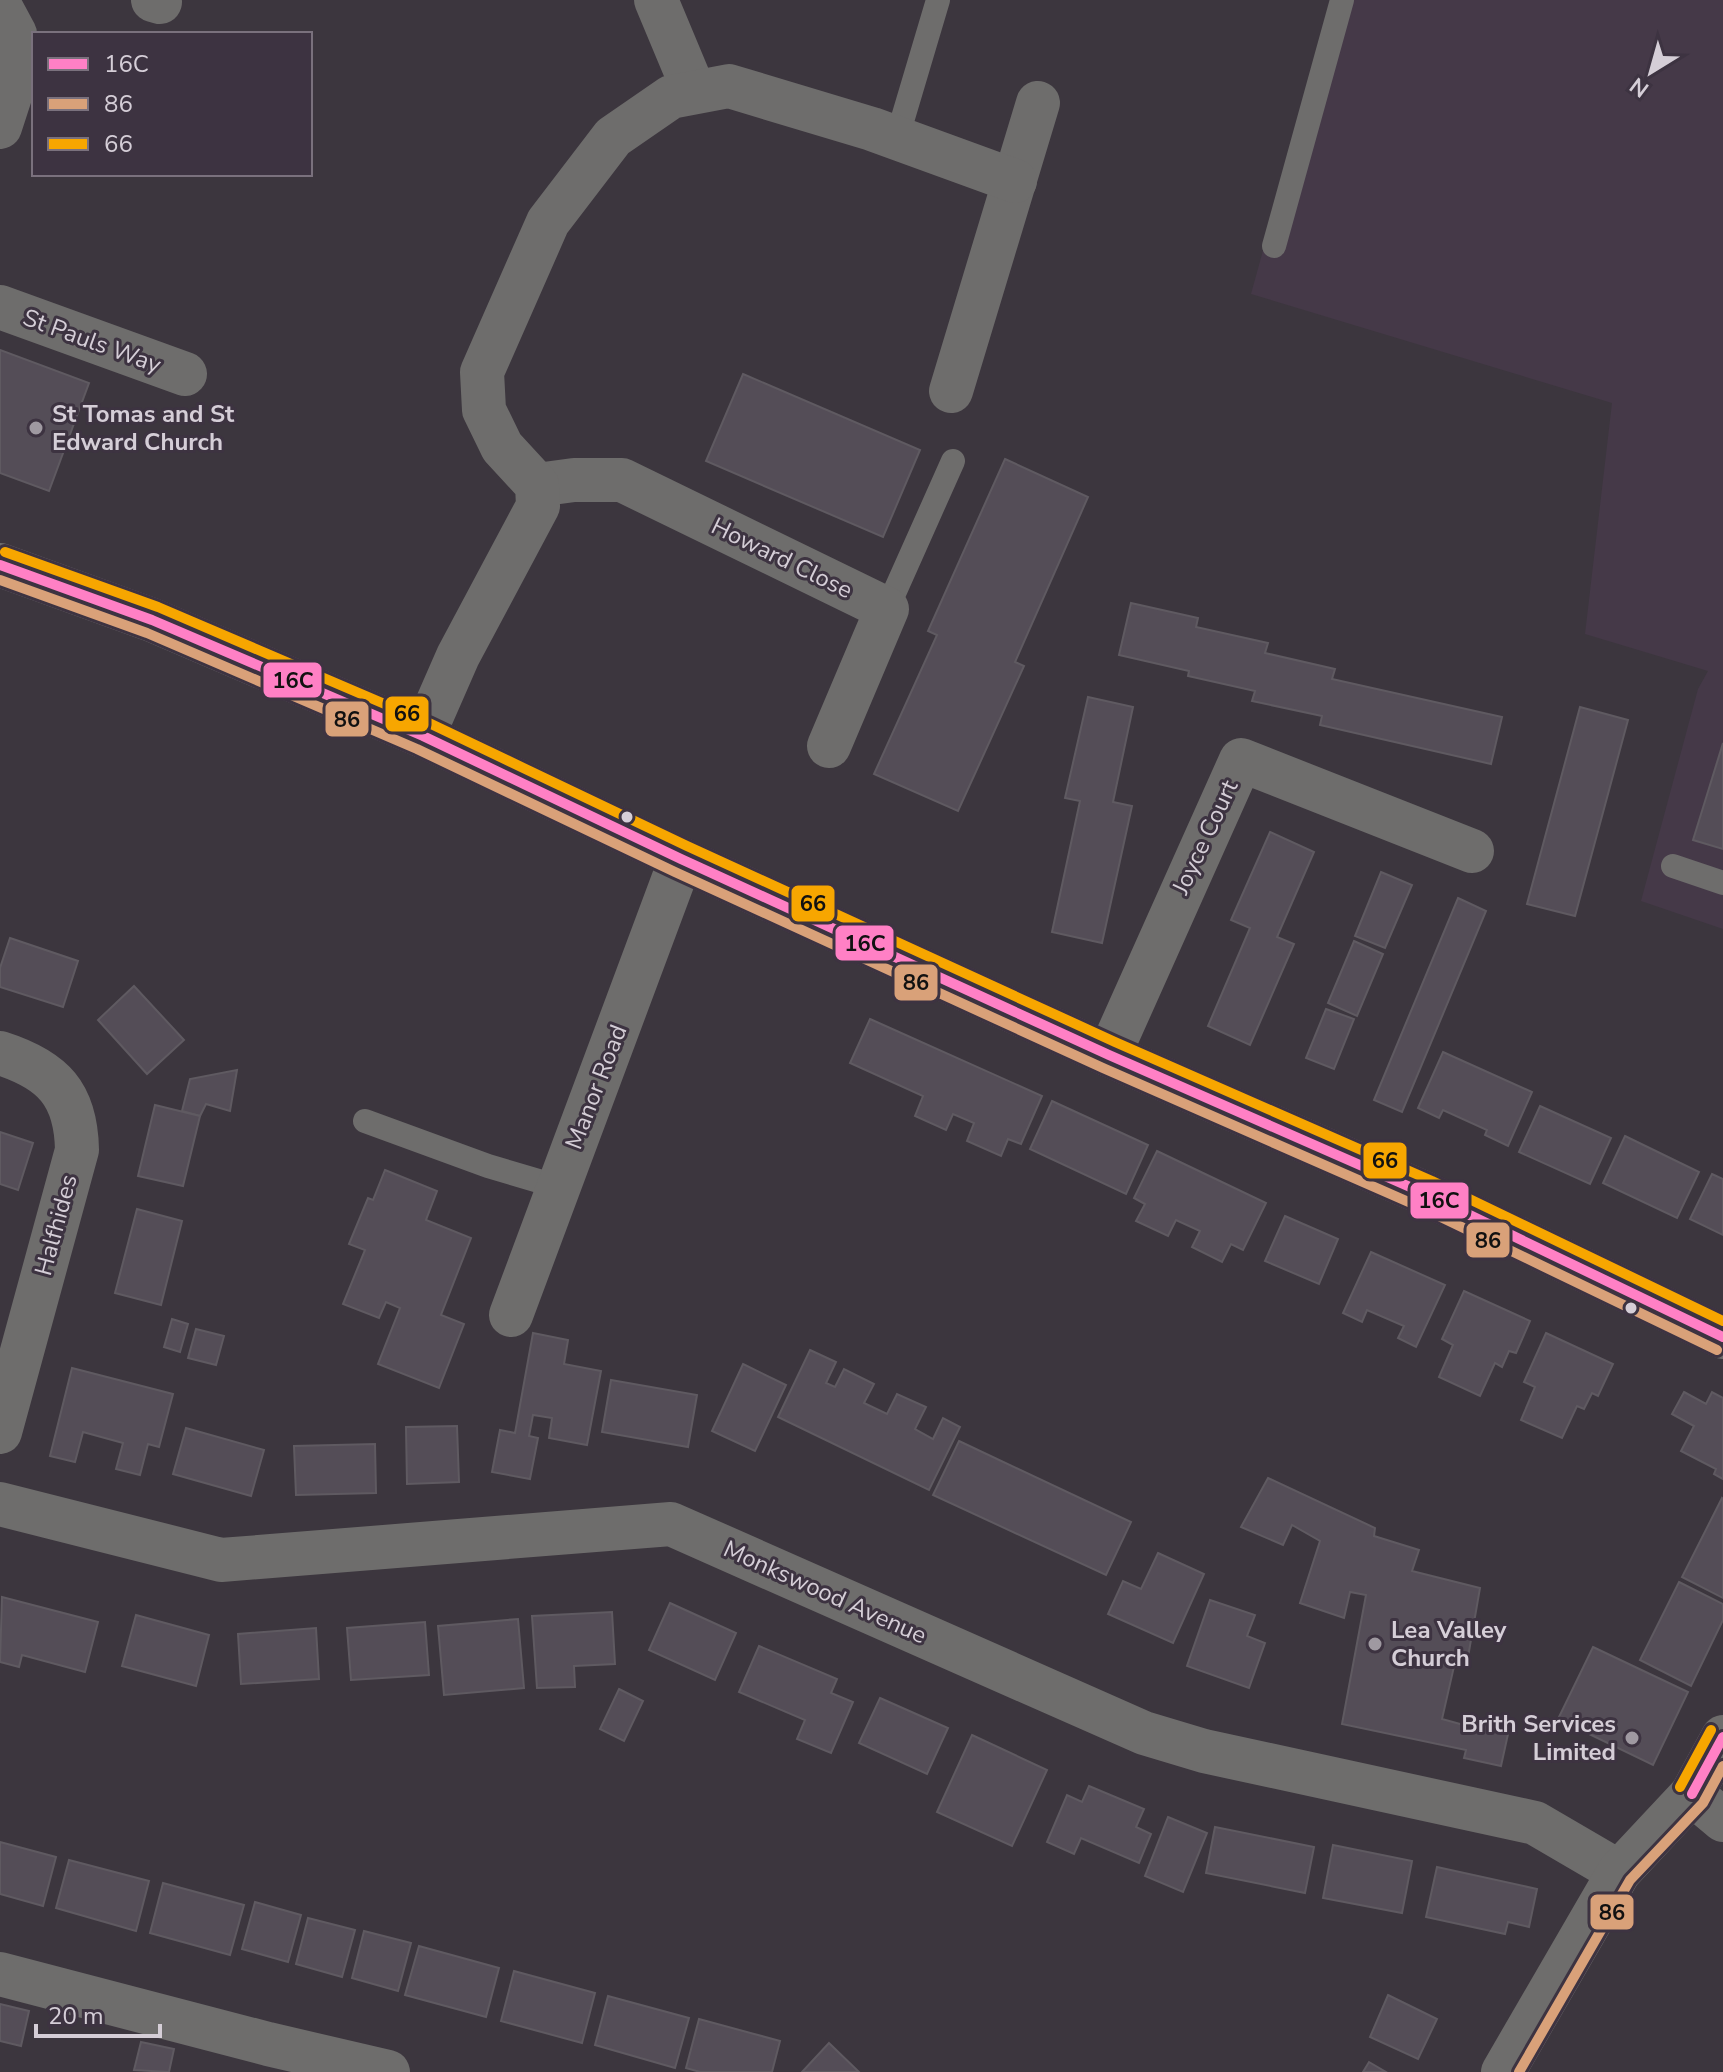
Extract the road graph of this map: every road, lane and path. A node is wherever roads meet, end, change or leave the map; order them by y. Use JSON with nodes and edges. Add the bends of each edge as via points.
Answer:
{"nodes":[{"id":1,"x":656,"y":0,"type":"edge"},
{"id":2,"x":938,"y":0,"type":"edge"},
{"id":3,"x":1342,"y":0,"type":"edge"},
{"id":4,"x":0,"y":6,"type":"edge"},
{"id":5,"x":694,"y":91,"type":"junction"},
{"id":6,"x":1038,"y":103,"type":"dead end"},
{"id":7,"x":0,"y":127,"type":"edge"},
{"id":8,"x":897,"y":138,"type":"junction"},
{"id":9,"x":1015,"y":181,"type":"junction"},
{"id":10,"x":1274,"y":246,"type":"dead end"},
{"id":11,"x":0,"y":307,"type":"edge"},
{"id":12,"x":185,"y":374,"type":"dead end"},
{"id":13,"x":951,"y":391,"type":"dead end"},
{"id":14,"x":953,"y":461,"type":"dead end"},
{"id":15,"x":537,"y":485,"type":"junction"},
{"id":16,"x":0,"y":565,"type":"edge"},
{"id":17,"x":887,"y":609,"type":"junction"},
{"id":18,"x":423,"y":736,"type":"junction"},
{"id":19,"x":829,"y":746,"type":"dead end"},
{"id":20,"x":1472,"y":851,"type":"dead end"},
{"id":21,"x":681,"y":859,"type":"junction"},
{"id":22,"x":1673,"y":866,"type":"dead end"},
{"id":23,"x":1723,"y":883,"type":"edge"},
{"id":24,"x":0,"y":1053,"type":"edge"},
{"id":25,"x":1109,"y":1055,"type":"junction"},
{"id":26,"x":365,"y":1121,"type":"dead end"},
{"id":27,"x":559,"y":1187,"type":"junction"},
{"id":28,"x":511,"y":1315,"type":"dead end"},
{"id":29,"x":1723,"y":1337,"type":"edge"},
{"id":30,"x":0,"y":1432,"type":"edge"},
{"id":31,"x":0,"y":1504,"type":"edge"},
{"id":32,"x":1723,"y":1737,"type":"edge"},
{"id":33,"x":1708,"y":1807,"type":"edge"},
{"id":34,"x":1619,"y":1872,"type":"junction"},
{"id":35,"x":0,"y":1974,"type":"edge"},
{"id":36,"x":264,"y":2058,"type":"edge"},
{"id":37,"x":388,"y":2072,"type":"edge"},
{"id":38,"x":1503,"y":2072,"type":"edge"}],
"edges":[{"from":1,"to":5,"type":"street"},
{"from":2,"to":8,"type":"lane"},
{"from":3,"to":10,"type":"lane"},
{"from":4,"to":7,"type":"street","via":[[15,34],[14,84]]},
{"from":5,"to":8,"type":"street","via":[[729,86]]},
{"from":5,"to":15,"type":"street","via":[[671,97],[613,137],[548,222],[496,336],[482,372],[484,410],[502,447]]},
{"from":6,"to":9,"type":"street"},
{"from":8,"to":9,"type":"street"},
{"from":9,"to":13,"type":"street"},
{"from":11,"to":12,"type":"street","name":"St Pauls Way"},
{"from":14,"to":17,"type":"lane"},
{"from":15,"to":17,"type":"street","name":"Howard Close","via":[[622,480]]},
{"from":15,"to":18,"type":"street","via":[[538,506],[458,656]]},
{"from":16,"to":18,"type":"street","via":[[152,620]]},
{"from":17,"to":19,"type":"street"},
{"from":18,"to":21,"type":"street"},
{"from":20,"to":25,"type":"street","name":"Joyce Court","via":[[1241,760]]},
{"from":21,"to":25,"type":"street"},
{"from":21,"to":27,"type":"street","name":"Manor Road"},
{"from":22,"to":23,"type":"lane"},
{"from":24,"to":30,"type":"street","name":"Halfhides","via":[[56,1083],[70,1104],[77,1150]]},
{"from":25,"to":29,"type":"street","via":[[1426,1194]]},
{"from":26,"to":27,"type":"lane"},
{"from":27,"to":28,"type":"street","name":"Manor Road"},
{"from":31,"to":34,"type":"street","name":"Monkswood Avenue","via":[[221,1560],[671,1524],[1144,1733],[1204,1751],[1535,1823]]},
{"from":32,"to":33,"type":"street"},
{"from":33,"to":34,"type":"street"},
{"from":34,"to":38,"type":"street"},
{"from":35,"to":36,"type":"street"},
{"from":36,"to":37,"type":"street"}]}
